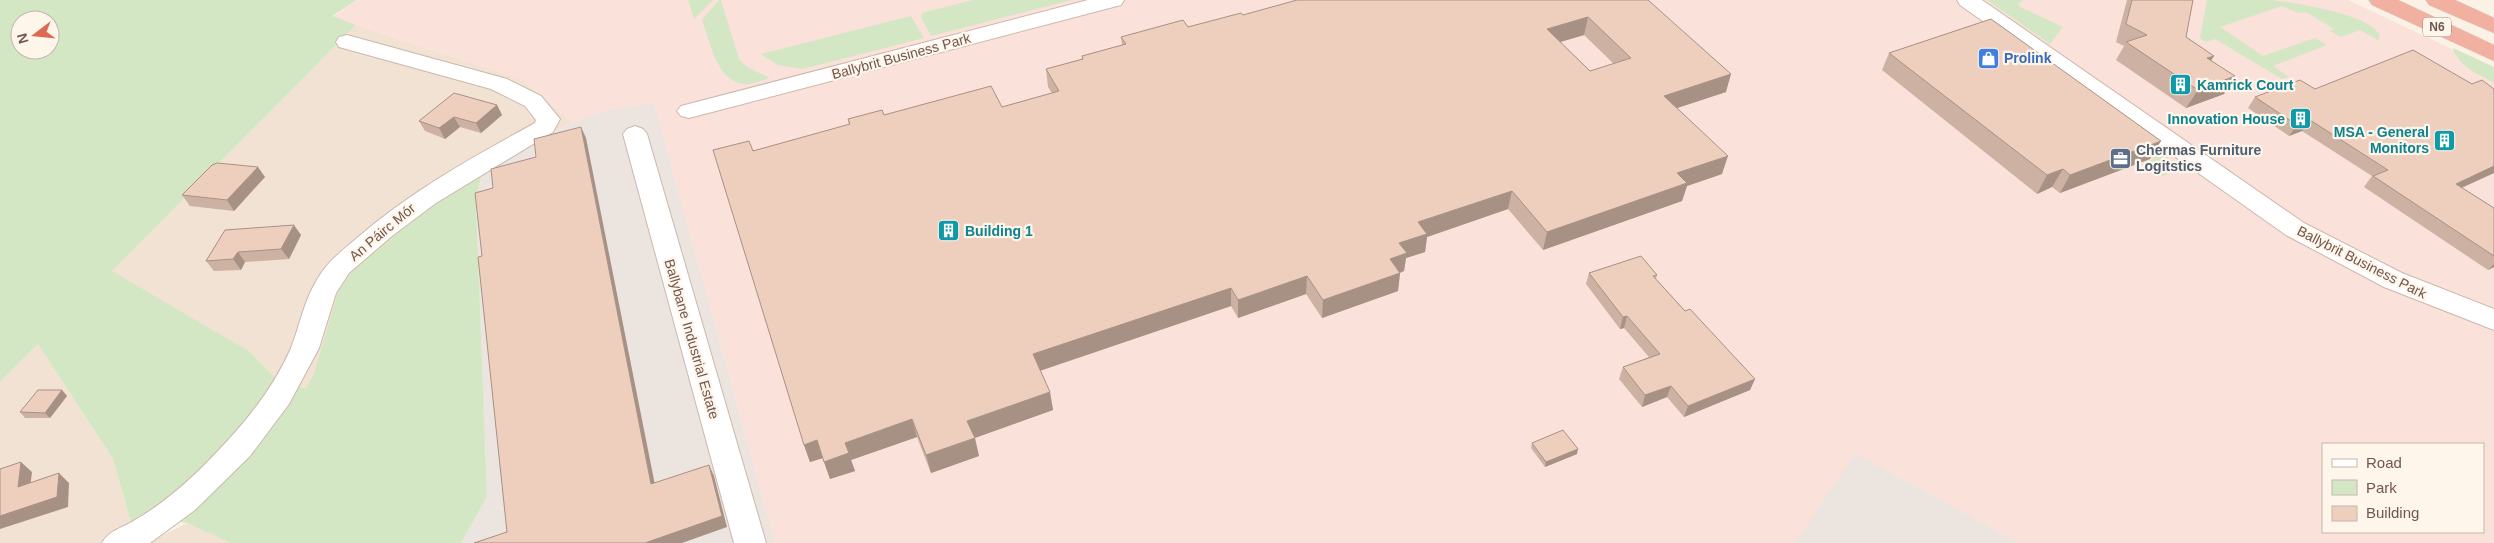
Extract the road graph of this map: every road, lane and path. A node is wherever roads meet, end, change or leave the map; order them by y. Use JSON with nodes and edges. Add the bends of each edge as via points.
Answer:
{"nodes":[{"id":1,"x":1113,"y":0,"type":"edge"},
{"id":2,"x":1968,"y":0,"type":"edge"},
{"id":3,"x":2380,"y":0,"type":"edge"},
{"id":4,"x":2437,"y":0,"type":"edge"},
{"id":5,"x":2494,"y":26,"type":"edge"},
{"id":6,"x":347,"y":42,"type":"dead end"},
{"id":7,"x":2494,"y":54,"type":"edge"},
{"id":8,"x":690,"y":111,"type":"dead end"},
{"id":9,"x":635,"y":134,"type":"dead end"},
{"id":10,"x":2494,"y":320,"type":"edge"},
{"id":11,"x":118,"y":543,"type":"edge"},
{"id":12,"x":750,"y":543,"type":"edge"}],
"edges":[{"from":1,"to":8,"type":"street","name":"Ballybrit Business Park"},
{"from":2,"to":10,"type":"street","name":"Ballybrit Business Park","via":[[2295,229],[2393,280]]},
{"from":3,"to":7,"type":"highway","number":"N6"},
{"from":4,"to":5,"type":"highway","number":"N6"},
{"from":6,"to":11,"type":"street","name":"An Páirc Mór","via":[[499,84],[533,101],[548,118],[545,127],[411,206],[334,274],[318,303],[302,355],[290,379],[254,433],[222,468],[164,519]]},
{"from":9,"to":12,"type":"street","name":"Ballybane Industrial Estate"}]}
